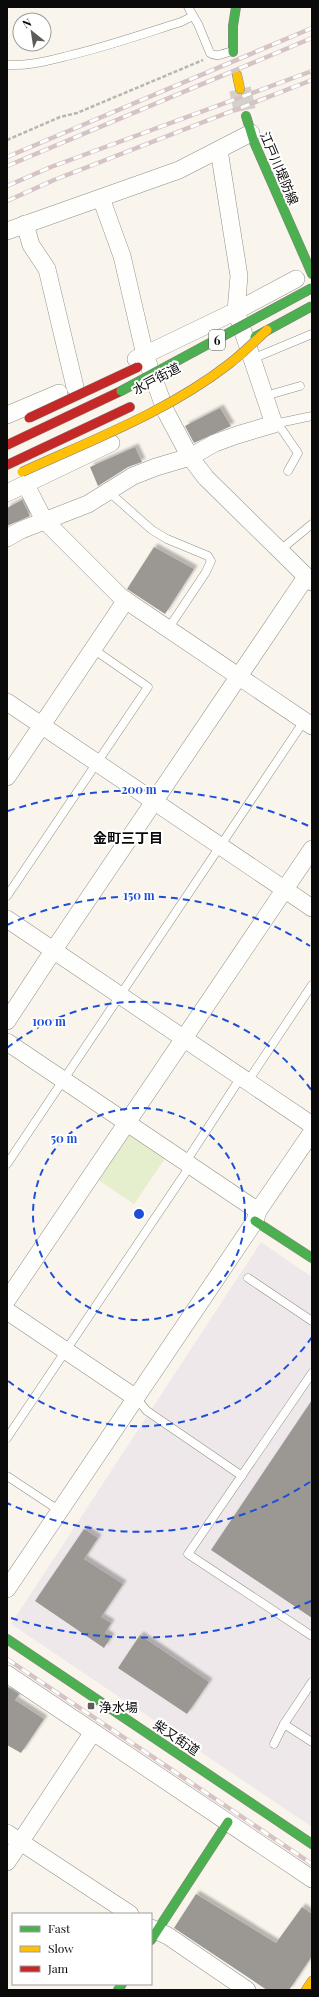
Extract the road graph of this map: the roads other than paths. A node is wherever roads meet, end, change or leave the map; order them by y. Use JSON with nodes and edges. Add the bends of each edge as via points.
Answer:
{"nodes":[{"id":1,"x":188,"y":7,"type":"edge"},
{"id":2,"x":236,"y":7,"type":"edge"},
{"id":3,"x":193,"y":16,"type":"junction"},
{"id":4,"x":233,"y":51,"type":"joint"},
{"id":5,"x":7,"y":65,"type":"edge"},
{"id":6,"x":237,"y":75,"type":"dead end"},
{"id":7,"x":240,"y":89,"type":"tunnel mouth"},
{"id":8,"x":246,"y":116,"type":"tunnel mouth"},
{"id":9,"x":251,"y":133,"type":"junction"},
{"id":10,"x":219,"y":150,"type":"junction"},
{"id":11,"x":101,"y":198,"type":"junction"},
{"id":12,"x":25,"y":224,"type":"junction"},
{"id":13,"x":7,"y":231,"type":"edge"},
{"id":14,"x":312,"y":274,"type":"edge"},
{"id":15,"x":296,"y":279,"type":"dead end"},
{"id":16,"x":312,"y":288,"type":"edge"},
{"id":17,"x":312,"y":306,"type":"edge"},
{"id":18,"x":236,"y":311,"type":"junction"},
{"id":19,"x":267,"y":330,"type":"junction"},
{"id":20,"x":312,"y":334,"type":"edge"},
{"id":21,"x":226,"y":335,"type":"junction"},
{"id":22,"x":145,"y":355,"type":"junction"},
{"id":23,"x":222,"y":357,"type":"dead end"},
{"id":24,"x":252,"y":359,"type":"junction"},
{"id":25,"x":170,"y":386,"type":"dead end"},
{"id":26,"x":300,"y":386,"type":"dead end"},
{"id":27,"x":75,"y":387,"type":"junction"},
{"id":28,"x":150,"y":396,"type":"dead end"},
{"id":29,"x":265,"y":396,"type":"junction"},
{"id":30,"x":136,"y":403,"type":"dead end"},
{"id":31,"x":166,"y":412,"type":"junction"},
{"id":32,"x":312,"y":416,"type":"edge"},
{"id":33,"x":12,"y":419,"type":"edge"},
{"id":34,"x":276,"y":424,"type":"junction"},
{"id":35,"x":7,"y":445,"type":"edge"},
{"id":36,"x":190,"y":457,"type":"junction"},
{"id":37,"x":7,"y":465,"type":"edge"},
{"id":38,"x":288,"y":471,"type":"dead end"},
{"id":39,"x":20,"y":478,"type":"junction"},
{"id":40,"x":109,"y":492,"type":"junction"},
{"id":41,"x":7,"y":493,"type":"edge"},
{"id":42,"x":44,"y":520,"type":"junction"},
{"id":43,"x":312,"y":524,"type":"edge"},
{"id":44,"x":7,"y":538,"type":"edge"},
{"id":45,"x":279,"y":552,"type":"junction"},
{"id":46,"x":309,"y":580,"type":"edge"},
{"id":47,"x":126,"y":600,"type":"junction"},
{"id":48,"x":168,"y":629,"type":"junction"},
{"id":49,"x":93,"y":649,"type":"junction"},
{"id":50,"x":238,"y":676,"type":"junction"},
{"id":51,"x":7,"y":702,"type":"edge"},
{"id":52,"x":308,"y":723,"type":"edge"},
{"id":53,"x":42,"y":726,"type":"junction"},
{"id":54,"x":97,"y":763,"type":"junction"},
{"id":55,"x":7,"y":778,"type":"edge"},
{"id":56,"x":154,"y":801,"type":"junction"},
{"id":57,"x":221,"y":846,"type":"junction"},
{"id":58,"x":312,"y":849,"type":"edge"},
{"id":59,"x":284,"y":890,"type":"junction"},
{"id":60,"x":7,"y":896,"type":"edge"},
{"id":61,"x":312,"y":908,"type":"edge"},
{"id":62,"x":7,"y":920,"type":"edge"},
{"id":63,"x":53,"y":950,"type":"junction"},
{"id":64,"x":312,"y":985,"type":"edge"},
{"id":65,"x":120,"y":996,"type":"junction"},
{"id":66,"x":7,"y":1021,"type":"edge"},
{"id":67,"x":184,"y":1040,"type":"junction"},
{"id":68,"x":7,"y":1042,"type":"edge"},
{"id":69,"x":245,"y":1079,"type":"junction"},
{"id":70,"x":64,"y":1080,"type":"junction"},
{"id":71,"x":127,"y":1123,"type":"junction"},
{"id":72,"x":312,"y":1125,"type":"edge"},
{"id":73,"x":312,"y":1132,"type":"edge"},
{"id":74,"x":7,"y":1164,"type":"edge"},
{"id":75,"x":187,"y":1164,"type":"junction"},
{"id":76,"x":257,"y":1216,"type":"junction"},
{"id":77,"x":312,"y":1258,"type":"edge"},
{"id":78,"x":248,"y":1278,"type":"dead end"},
{"id":79,"x":7,"y":1300,"type":"edge"},
{"id":80,"x":7,"y":1311,"type":"edge"},
{"id":81,"x":312,"y":1321,"type":"edge"},
{"id":82,"x":66,"y":1350,"type":"junction"},
{"id":83,"x":312,"y":1373,"type":"edge"},
{"id":84,"x":136,"y":1398,"type":"junction"},
{"id":85,"x":7,"y":1438,"type":"edge"},
{"id":86,"x":7,"y":1476,"type":"edge"},
{"id":87,"x":242,"y":1476,"type":"junction"},
{"id":88,"x":60,"y":1511,"type":"junction"},
{"id":89,"x":7,"y":1589,"type":"edge"},
{"id":90,"x":312,"y":1636,"type":"edge"},
{"id":91,"x":7,"y":1639,"type":"edge"},
{"id":92,"x":7,"y":1674,"type":"edge"},
{"id":93,"x":312,"y":1682,"type":"edge"},
{"id":94,"x":284,"y":1724,"type":"junction"},
{"id":95,"x":93,"y":1732,"type":"junction"},
{"id":96,"x":312,"y":1742,"type":"edge"},
{"id":97,"x":274,"y":1744,"type":"dead end"},
{"id":98,"x":228,"y":1822,"type":"junction"},
{"id":99,"x":13,"y":1838,"type":"edge"},
{"id":100,"x":312,"y":1844,"type":"edge"},
{"id":101,"x":7,"y":1862,"type":"edge"},
{"id":102,"x":312,"y":1879,"type":"edge"},
{"id":103,"x":128,"y":1913,"type":"edge"},
{"id":104,"x":153,"y":1933,"type":"edge"},
{"id":105,"x":312,"y":1981,"type":"edge"},
{"id":106,"x":247,"y":1990,"type":"edge"},
{"id":107,"x":306,"y":1990,"type":"edge"}],
"edges":[{"from":1,"to":3,"type":"lane"},
{"from":2,"to":4,"type":"main road"},
{"from":3,"to":4,"type":"lane","via":[[207,48],[213,55]]},
{"from":3,"to":5,"type":"lane","via":[[90,52],[42,62]]},
{"from":6,"to":7,"type":"main road"},
{"from":8,"to":9,"type":"main road","name":"江戸川堤防線"},
{"from":9,"to":10,"type":"street"},
{"from":9,"to":14,"type":"main road","name":"江戸川堤防線"},
{"from":10,"to":11,"type":"street","via":[[180,170]]},
{"from":10,"to":18,"type":"street","via":[[239,276]]},
{"from":11,"to":12,"type":"street"},
{"from":11,"to":22,"type":"street","via":[[122,256]]},
{"from":12,"to":13,"type":"street"},
{"from":12,"to":27,"type":"street","via":[[31,245],[47,269]]},
{"from":15,"to":18,"type":"street"},
{"from":16,"to":21,"type":"main road","name":"水戸街道","number":"6","bridge":true},
{"from":17,"to":19,"type":"main road","number":"6","bridge":true},
{"from":18,"to":22,"type":"street"},
{"from":18,"to":24,"type":"street"},
{"from":19,"to":23,"type":"main road","number":"6","bridge":true},
{"from":19,"to":39,"type":"main road","bridge":true,"via":[[228,364],[172,400]]},
{"from":20,"to":24,"type":"lane"},
{"from":21,"to":33,"type":"main road","bridge":true,"via":[[179,347],[29,418]]},
{"from":21,"to":35,"type":"main road","name":"水戸街道","number":"6","bridge":true,"via":[[121,391]]},
{"from":22,"to":27,"type":"street"},
{"from":22,"to":31,"type":"street"},
{"from":24,"to":29,"type":"street"},
{"from":24,"to":31,"type":"street"},
{"from":25,"to":28,"type":"main road","name":"水戸街道"},
{"from":26,"to":29,"type":"lane"},
{"from":27,"to":33,"type":"street"},
{"from":29,"to":34,"type":"street"},
{"from":30,"to":37,"type":"main road","name":"水戸街道"},
{"from":31,"to":36,"type":"street"},
{"from":31,"to":39,"type":"street","via":[[98,450]]},
{"from":32,"to":34,"type":"lane"},
{"from":34,"to":36,"type":"street","via":[[237,434]]},
{"from":34,"to":38,"type":"lane","via":[[298,453]]},
{"from":36,"to":40,"type":"street","via":[[156,466],[133,476]]},
{"from":36,"to":45,"type":"street","via":[[206,478]]},
{"from":39,"to":41,"type":"street"},
{"from":39,"to":42,"type":"street"},
{"from":40,"to":42,"type":"street","via":[[88,504]]},
{"from":40,"to":48,"type":"lane","via":[[152,530],[208,556],[211,562]]},
{"from":42,"to":44,"type":"street"},
{"from":42,"to":47,"type":"street"},
{"from":43,"to":45,"type":"lane"},
{"from":45,"to":46,"type":"street"},
{"from":46,"to":50,"type":"street"},
{"from":47,"to":48,"type":"street"},
{"from":47,"to":49,"type":"street"},
{"from":48,"to":50,"type":"street"},
{"from":49,"to":53,"type":"street"},
{"from":49,"to":54,"type":"lane","via":[[148,687]]},
{"from":50,"to":52,"type":"street"},
{"from":50,"to":56,"type":"street"},
{"from":51,"to":53,"type":"street"},
{"from":52,"to":57,"type":"lane"},
{"from":53,"to":54,"type":"street"},
{"from":53,"to":55,"type":"street"},
{"from":54,"to":56,"type":"street"},
{"from":54,"to":60,"type":"lane"},
{"from":56,"to":57,"type":"street"},
{"from":56,"to":63,"type":"street"},
{"from":57,"to":59,"type":"street"},
{"from":57,"to":65,"type":"lane"},
{"from":58,"to":59,"type":"street"},
{"from":59,"to":61,"type":"street"},
{"from":59,"to":67,"type":"street"},
{"from":62,"to":63,"type":"street"},
{"from":63,"to":65,"type":"street"},
{"from":63,"to":66,"type":"street"},
{"from":64,"to":69,"type":"lane"},
{"from":65,"to":67,"type":"street"},
{"from":65,"to":70,"type":"lane"},
{"from":67,"to":69,"type":"street"},
{"from":67,"to":71,"type":"street"},
{"from":68,"to":70,"type":"street"},
{"from":69,"to":72,"type":"street"},
{"from":69,"to":75,"type":"lane"},
{"from":70,"to":71,"type":"street"},
{"from":70,"to":74,"type":"lane"},
{"from":71,"to":75,"type":"street"},
{"from":71,"to":79,"type":"street"},
{"from":73,"to":76,"type":"street"},
{"from":75,"to":76,"type":"street"},
{"from":75,"to":82,"type":"lane"},
{"from":76,"to":77,"type":"main road"},
{"from":76,"to":84,"type":"street"},
{"from":78,"to":81,"type":"lane"},
{"from":80,"to":82,"type":"street"},
{"from":82,"to":84,"type":"street"},
{"from":82,"to":85,"type":"lane"},
{"from":83,"to":87,"type":"lane"},
{"from":84,"to":87,"type":"lane","via":[[147,1411]]},
{"from":84,"to":88,"type":"street"},
{"from":86,"to":88,"type":"lane"},
{"from":87,"to":90,"type":"lane","via":[[188,1554]]},
{"from":88,"to":89,"type":"street"},
{"from":91,"to":100,"type":"main road","name":"柴又街道"},
{"from":92,"to":95,"type":"street"},
{"from":93,"to":94,"type":"lane"},
{"from":94,"to":96,"type":"lane"},
{"from":94,"to":97,"type":"lane"},
{"from":95,"to":98,"type":"street"},
{"from":95,"to":99,"type":"street"},
{"from":98,"to":102,"type":"street"},
{"from":98,"to":104,"type":"main road"},
{"from":99,"to":101,"type":"street"},
{"from":99,"to":103,"type":"street"},
{"from":104,"to":106,"type":"street","via":[[168,1936]]},
{"from":105,"to":107,"type":"main road"}]}
